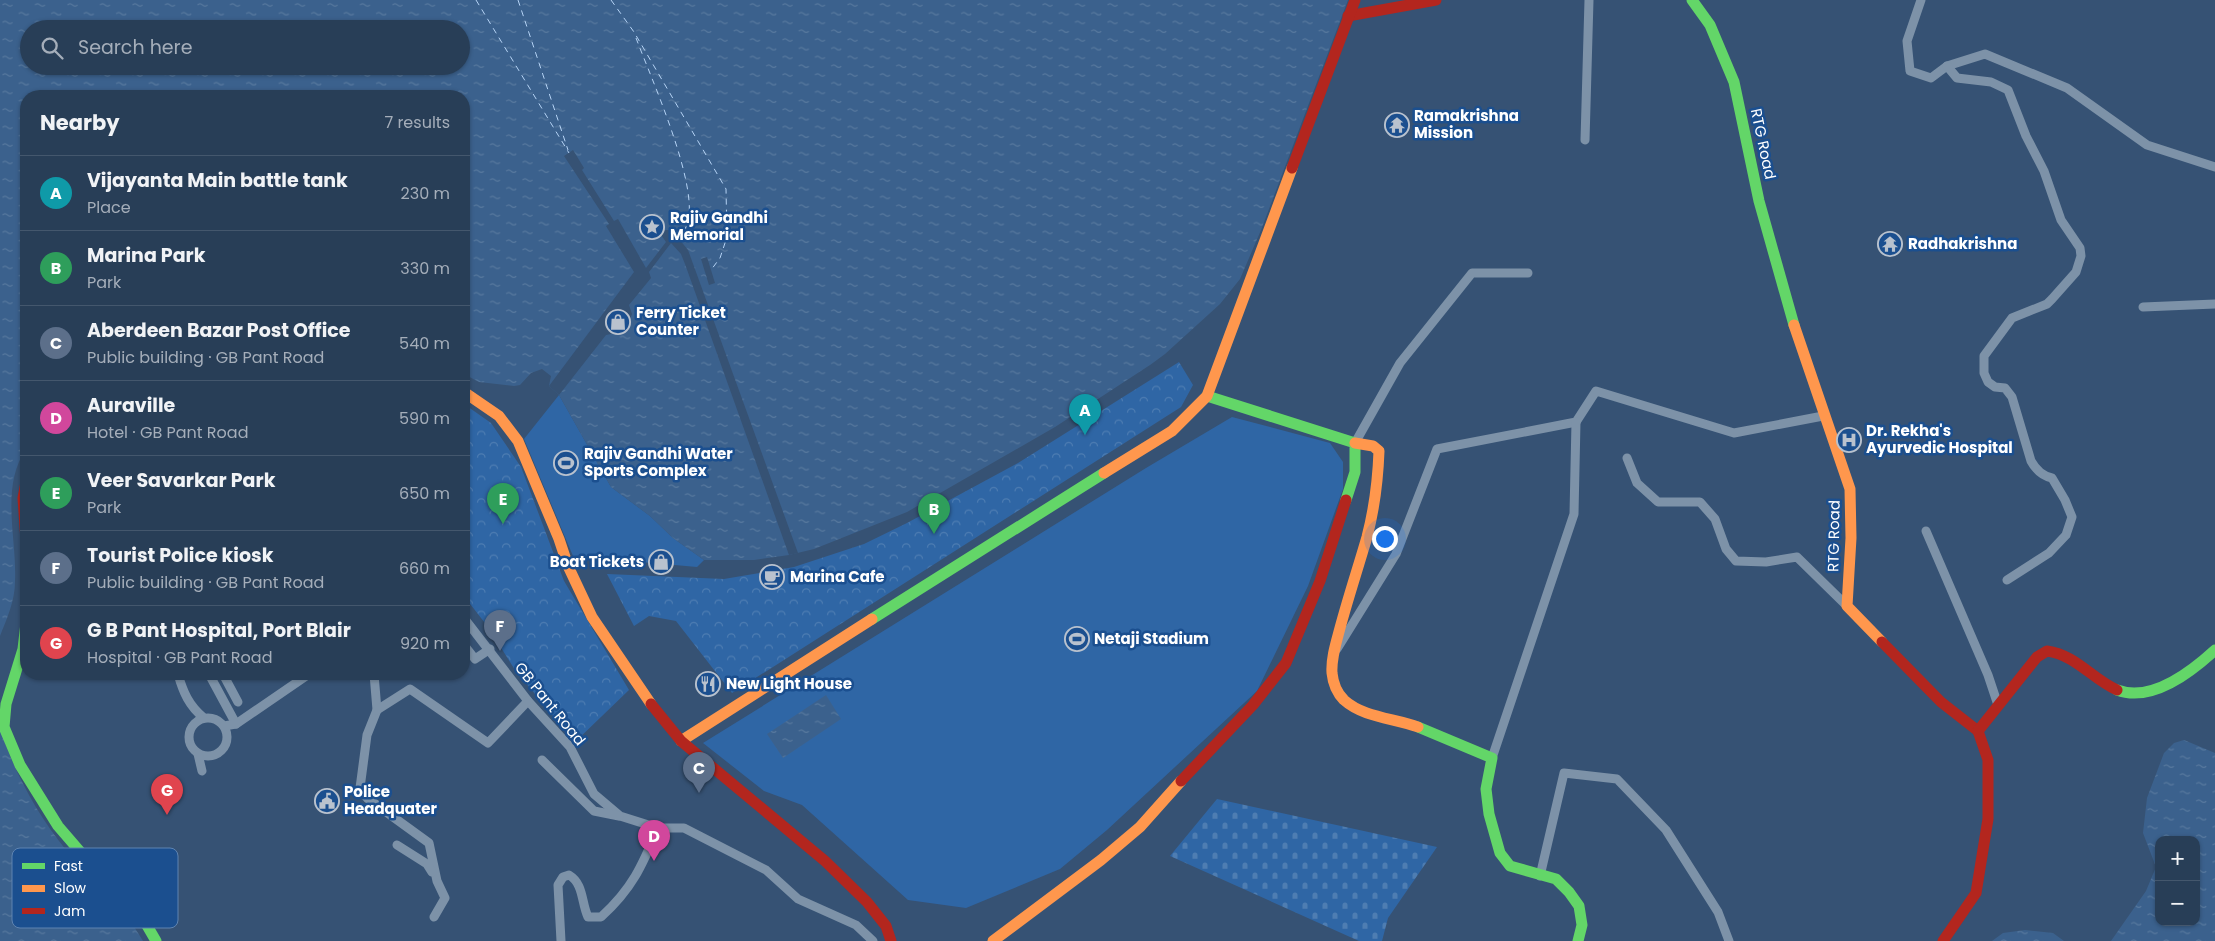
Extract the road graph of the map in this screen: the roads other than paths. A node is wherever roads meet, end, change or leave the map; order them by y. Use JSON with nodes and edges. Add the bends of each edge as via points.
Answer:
{"nodes":[{"id":1,"x":1355,"y":0,"type":"edge"},
{"id":2,"x":1436,"y":0,"type":"edge"},
{"id":3,"x":1589,"y":0,"type":"edge"},
{"id":4,"x":1692,"y":0,"type":"edge"},
{"id":5,"x":1921,"y":0,"type":"edge"},
{"id":6,"x":1348,"y":16,"type":"junction"},
{"id":7,"x":1947,"y":66,"type":"junction"},
{"id":8,"x":1585,"y":140,"type":"dead end"},
{"id":9,"x":2215,"y":167,"type":"edge"},
{"id":10,"x":1528,"y":273,"type":"dead end"},
{"id":11,"x":2215,"y":304,"type":"edge"},
{"id":12,"x":2143,"y":307,"type":"dead end"},
{"id":13,"x":470,"y":395,"type":"edge"},
{"id":14,"x":1208,"y":396,"type":"junction"},
{"id":15,"x":1823,"y":416,"type":"junction"},
{"id":16,"x":1576,"y":422,"type":"junction"},
{"id":17,"x":1355,"y":443,"type":"junction"},
{"id":18,"x":1627,"y":458,"type":"dead end"},
{"id":19,"x":1926,"y":531,"type":"dead end"},
{"id":20,"x":2007,"y":580,"type":"dead end"},
{"id":21,"x":1847,"y":606,"type":"junction"},
{"id":22,"x":470,"y":625,"type":"edge"},
{"id":23,"x":490,"y":649,"type":"junction"},
{"id":24,"x":2215,"y":650,"type":"edge"},
{"id":25,"x":470,"y":653,"type":"edge"},
{"id":26,"x":1332,"y":656,"type":"junction"},
{"id":27,"x":20,"y":658,"type":"edge"},
{"id":28,"x":180,"y":680,"type":"edge"},
{"id":29,"x":212,"y":680,"type":"edge"},
{"id":30,"x":226,"y":680,"type":"edge"},
{"id":31,"x":300,"y":680,"type":"edge"},
{"id":32,"x":374,"y":680,"type":"edge"},
{"id":33,"x":528,"y":701,"type":"junction"},
{"id":34,"x":238,"y":702,"type":"dead end"},
{"id":35,"x":1998,"y":706,"type":"junction"},
{"id":36,"x":377,"y":710,"type":"junction"},
{"id":37,"x":204,"y":718,"type":"junction"},
{"id":38,"x":236,"y":724,"type":"junction"},
{"id":39,"x":224,"y":726,"type":"junction"},
{"id":40,"x":1978,"y":731,"type":"junction"},
{"id":41,"x":681,"y":742,"type":"junction"},
{"id":42,"x":198,"y":754,"type":"junction"},
{"id":43,"x":1492,"y":758,"type":"junction"},
{"id":44,"x":542,"y":760,"type":"dead end"},
{"id":45,"x":202,"y":771,"type":"dead end"},
{"id":46,"x":620,"y":816,"type":"junction"},
{"id":47,"x":658,"y":828,"type":"junction"},
{"id":48,"x":397,"y":845,"type":"dead end"},
{"id":49,"x":77,"y":848,"type":"edge"},
{"id":50,"x":1540,"y":876,"type":"junction"},
{"id":51,"x":437,"y":881,"type":"junction"},
{"id":52,"x":434,"y":917,"type":"dead end"},
{"id":53,"x":148,"y":928,"type":"edge"},
{"id":54,"x":156,"y":941,"type":"edge"},
{"id":55,"x":561,"y":941,"type":"edge"},
{"id":56,"x":873,"y":941,"type":"edge"},
{"id":57,"x":891,"y":941,"type":"edge"},
{"id":58,"x":993,"y":941,"type":"edge"},
{"id":59,"x":1578,"y":941,"type":"edge"},
{"id":60,"x":1729,"y":941,"type":"edge"},
{"id":61,"x":1943,"y":941,"type":"edge"}],
"edges":[{"from":1,"to":6,"type":"main road"},
{"from":2,"to":6,"type":"main road"},
{"from":3,"to":8,"type":"street"},
{"from":4,"to":15,"type":"main road","name":"RTG Road","via":[[1710,25],[1734,82],[1759,201],[1784,297]]},
{"from":5,"to":7,"type":"street","via":[[1907,41],[1910,71],[1931,78]]},
{"from":6,"to":14,"type":"main road"},
{"from":7,"to":9,"type":"street","via":[[1985,54],[2067,88],[2147,145]]},
{"from":7,"to":20,"type":"street","via":[[1957,78],[1991,82],[2008,90],[2044,171],[2061,220],[2080,248],[2081,256],[2076,272],[2052,299],[2012,318],[1984,356],[1982,365],[1988,382],[2004,388],[2012,397],[2031,461],[2036,470],[2057,484],[2072,517],[2066,536],[2050,553]]},
{"from":10,"to":17,"type":"street","via":[[1472,273],[1400,364]]},
{"from":11,"to":12,"type":"street"},
{"from":13,"to":41,"type":"main road","via":[[499,416],[518,442],[568,566],[592,616],[655,710]]},
{"from":14,"to":17,"type":"main road"},
{"from":14,"to":41,"type":"main road","via":[[1172,431]]},
{"from":15,"to":16,"type":"street","via":[[1734,434],[1596,391]]},
{"from":15,"to":21,"type":"main road","name":"RTG Road","via":[[1850,489]]},
{"from":16,"to":26,"type":"street","via":[[1437,449],[1396,554]]},
{"from":16,"to":43,"type":"street","via":[[1574,514]]},
{"from":17,"to":26,"type":"main road","via":[[1373,446],[1379,451],[1378,474],[1367,536]]},
{"from":17,"to":58,"type":"main road","via":[[1355,472],[1320,581],[1286,663],[1253,705],[1140,827]]},
{"from":18,"to":21,"type":"street","via":[[1638,483],[1658,502],[1700,502],[1715,519],[1726,549],[1736,561],[1797,558]]},
{"from":19,"to":35,"type":"street","via":[[1988,675]]},
{"from":21,"to":40,"type":"main road","via":[[1941,702]]},
{"from":22,"to":23,"type":"street","name":"GB Pant Road"},
{"from":23,"to":25,"type":"street","via":[[475,659]]},
{"from":23,"to":33,"type":"street","name":"GB Pant Road"},
{"from":24,"to":35,"type":"main road","via":[[2163,686],[2128,693],[2106,684],[2064,654],[2047,651],[2037,657]]},
{"from":26,"to":43,"type":"main road","via":[[1335,688],[1356,708],[1392,722],[1415,726]]},
{"from":27,"to":49,"type":"main road","via":[[6,704],[4,727],[20,765],[58,826]]},
{"from":28,"to":37,"type":"street","via":[[192,709]]},
{"from":29,"to":38,"type":"street"},
{"from":30,"to":34,"type":"street"},
{"from":31,"to":38,"type":"street"},
{"from":32,"to":36,"type":"street"},
{"from":33,"to":36,"type":"street","via":[[488,743],[410,689]]},
{"from":33,"to":46,"type":"street","name":"GB Pant Road","via":[[570,747],[594,794]]},
{"from":35,"to":40,"type":"main road"},
{"from":36,"to":51,"type":"street","via":[[367,735],[360,788],[367,798],[428,843]]},
{"from":37,"to":39,"type":"street","via":[[215,719]]},
{"from":37,"to":42,"type":"street","via":[[192,724],[188,737],[189,744]]},
{"from":38,"to":39,"type":"street"},
{"from":39,"to":42,"type":"street","via":[[227,739],[222,751],[210,756]]},
{"from":40,"to":61,"type":"main road","via":[[1988,760],[1988,819],[1976,893]]},
{"from":41,"to":57,"type":"main road","via":[[825,861],[867,902],[886,926]]},
{"from":42,"to":45,"type":"street"},
{"from":43,"to":50,"type":"main road","via":[[1486,790],[1500,853],[1510,866]]},
{"from":44,"to":46,"type":"street","via":[[594,811]]},
{"from":46,"to":47,"type":"street","name":"GB Pant Road"},
{"from":47,"to":55,"type":"street","via":[[638,874],[601,917],[588,917],[576,879],[569,874],[563,876],[558,885]]},
{"from":47,"to":56,"type":"street","name":"GB Pant Road","via":[[684,828],[766,870],[798,899],[856,925]]},
{"from":48,"to":51,"type":"street","via":[[427,864]]},
{"from":50,"to":59,"type":"main road","via":[[1556,879],[1579,906],[1582,925]]},
{"from":50,"to":60,"type":"street","via":[[1564,773],[1617,779],[1666,830],[1718,912]]},
{"from":51,"to":52,"type":"street","via":[[445,898]]},
{"from":53,"to":54,"type":"main road"}]}
